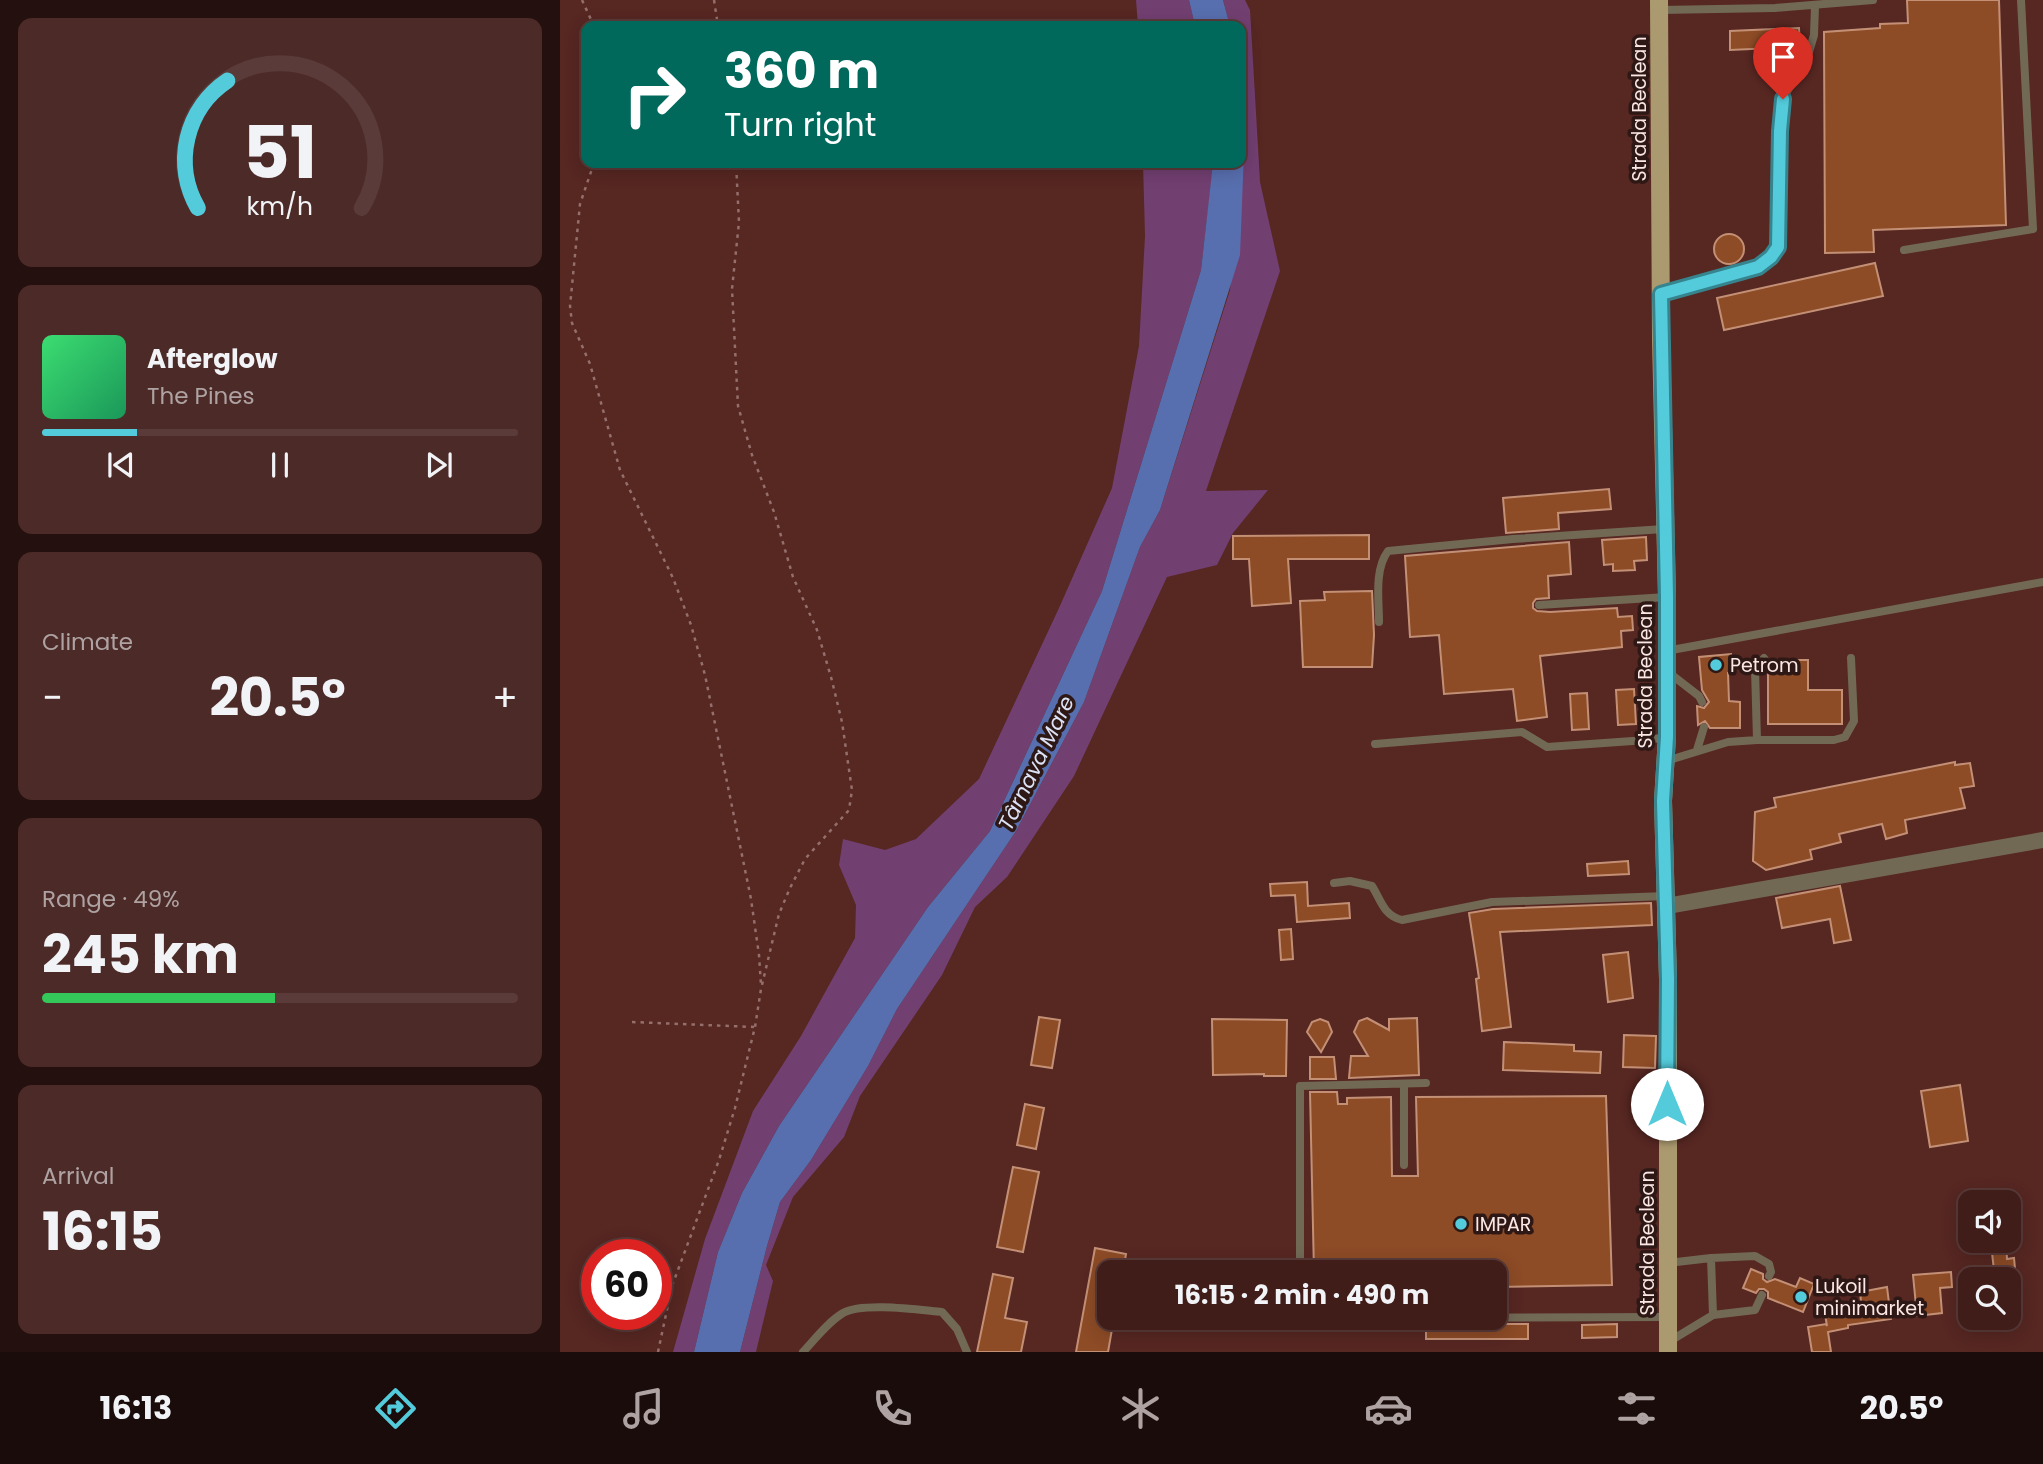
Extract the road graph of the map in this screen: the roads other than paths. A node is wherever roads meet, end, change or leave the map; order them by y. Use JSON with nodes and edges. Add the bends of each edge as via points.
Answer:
{"nodes":[{"id":1,"x":1873,"y":0,"type":"edge"},
{"id":2,"x":2021,"y":0,"type":"edge"},
{"id":3,"x":1659,"y":5,"type":"edge"},
{"id":4,"x":1815,"y":6,"type":"junction"},
{"id":5,"x":1904,"y":250,"type":"dead end"},
{"id":6,"x":1661,"y":294,"type":"junction"},
{"id":7,"x":1664,"y":529,"type":"junction"},
{"id":8,"x":2043,"y":582,"type":"edge"},
{"id":9,"x":1667,"y":597,"type":"junction"},
{"id":10,"x":1539,"y":605,"type":"dead end"},
{"id":11,"x":1379,"y":622,"type":"dead end"},
{"id":12,"x":1666,"y":651,"type":"junction"},
{"id":13,"x":1764,"y":658,"type":"dead end"},
{"id":14,"x":1851,"y":658,"type":"dead end"},
{"id":15,"x":1666,"y":671,"type":"junction"},
{"id":16,"x":1702,"y":702,"type":"dead end"},
{"id":17,"x":1704,"y":727,"type":"dead end"},
{"id":18,"x":1667,"y":737,"type":"junction"},
{"id":19,"x":1758,"y":740,"type":"junction"},
{"id":20,"x":1375,"y":744,"type":"dead end"},
{"id":21,"x":1697,"y":750,"type":"junction"},
{"id":22,"x":1665,"y":761,"type":"junction"},
{"id":23,"x":2043,"y":840,"type":"edge"},
{"id":24,"x":1334,"y":883,"type":"dead end"},
{"id":25,"x":1667,"y":901,"type":"junction"},
{"id":26,"x":1426,"y":1083,"type":"dead end"},
{"id":27,"x":1404,"y":1084,"type":"junction"},
{"id":28,"x":1404,"y":1165,"type":"dead end"},
{"id":29,"x":1711,"y":1258,"type":"junction"},
{"id":30,"x":1300,"y":1260,"type":"edge"},
{"id":31,"x":1668,"y":1263,"type":"junction"},
{"id":32,"x":1769,"y":1276,"type":"dead end"},
{"id":33,"x":1762,"y":1295,"type":"dead end"},
{"id":34,"x":1713,"y":1315,"type":"junction"},
{"id":35,"x":1507,"y":1317,"type":"edge"},
{"id":36,"x":1668,"y":1317,"type":"junction"},
{"id":37,"x":1668,"y":1348,"type":"edge"},
{"id":38,"x":803,"y":1352,"type":"edge"},
{"id":39,"x":967,"y":1352,"type":"edge"}],
"edges":[{"from":1,"to":4,"type":"lane"},
{"from":2,"to":5,"type":"lane","via":[[2033,229]]},
{"from":3,"to":4,"type":"lane"},
{"from":3,"to":6,"type":"main road","name":"Strada Beclean"},
{"from":4,"to":6,"type":"lane","via":[[1809,52],[1783,99],[1778,247],[1758,267]]},
{"from":6,"to":7,"type":"main road","name":"Strada Beclean"},
{"from":7,"to":9,"type":"main road","name":"Strada Beclean"},
{"from":7,"to":11,"type":"lane","via":[[1388,551],[1378,583]]},
{"from":8,"to":12,"type":"lane"},
{"from":9,"to":10,"type":"lane"},
{"from":9,"to":12,"type":"main road","name":"Strada Beclean"},
{"from":12,"to":15,"type":"main road","name":"Strada Beclean"},
{"from":13,"to":19,"type":"lane","via":[[1755,669]]},
{"from":14,"to":19,"type":"lane","via":[[1854,721],[1845,737]]},
{"from":15,"to":16,"type":"lane"},
{"from":15,"to":18,"type":"main road","name":"Strada Beclean"},
{"from":17,"to":21,"type":"lane"},
{"from":18,"to":20,"type":"lane","via":[[1547,747],[1522,732]]},
{"from":18,"to":22,"type":"main road","name":"Strada Beclean"},
{"from":19,"to":21,"type":"lane"},
{"from":21,"to":22,"type":"lane"},
{"from":22,"to":25,"type":"main road","name":"Strada Beclean"},
{"from":23,"to":25,"type":"street"},
{"from":24,"to":25,"type":"lane","via":[[1372,886],[1387,912],[1402,920],[1492,902]]},
{"from":25,"to":31,"type":"main road","name":"Strada Beclean"},
{"from":26,"to":27,"type":"lane"},
{"from":27,"to":28,"type":"lane"},
{"from":27,"to":30,"type":"lane","via":[[1300,1086]]},
{"from":29,"to":31,"type":"lane"},
{"from":29,"to":32,"type":"lane","via":[[1755,1256],[1769,1264]]},
{"from":29,"to":34,"type":"lane"},
{"from":31,"to":36,"type":"main road","name":"Strada Beclean"},
{"from":33,"to":34,"type":"lane","via":[[1755,1310]]},
{"from":34,"to":37,"type":"lane"},
{"from":35,"to":36,"type":"lane"},
{"from":36,"to":37,"type":"main road","name":"Strada Beclean"},
{"from":38,"to":39,"type":"lane","via":[[844,1312],[882,1307],[942,1312],[957,1329]]}]}
